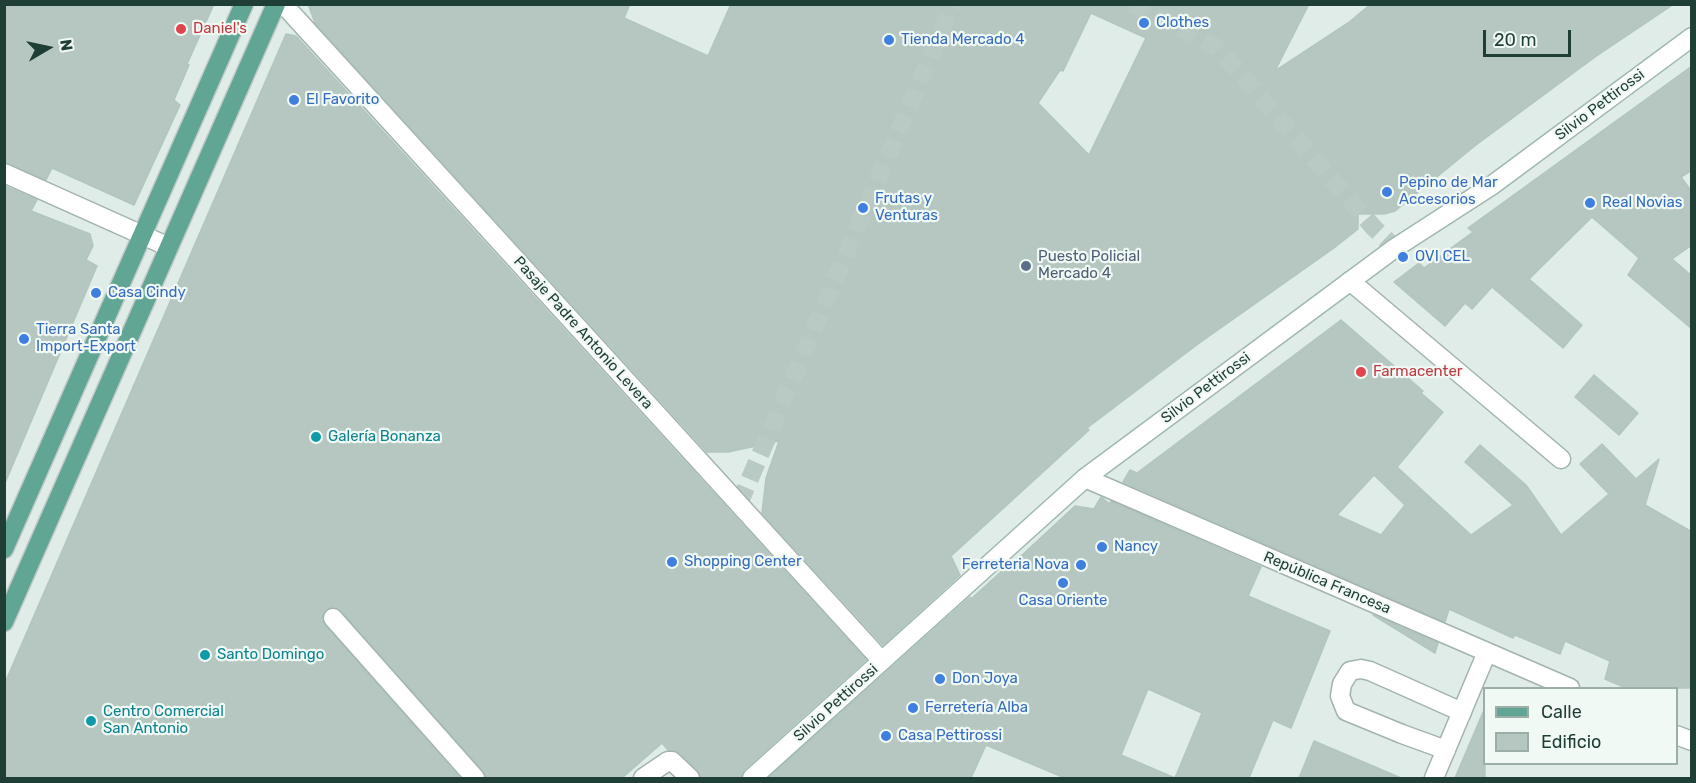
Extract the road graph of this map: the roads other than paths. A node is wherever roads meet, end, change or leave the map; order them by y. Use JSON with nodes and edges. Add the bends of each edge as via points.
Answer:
{"nodes":[{"id":1,"x":244,"y":4,"type":"edge"},
{"id":2,"x":276,"y":4,"type":"edge"},
{"id":3,"x":283,"y":4,"type":"edge"},
{"id":4,"x":1692,"y":37,"type":"edge"},
{"id":5,"x":4,"y":173,"type":"edge"},
{"id":6,"x":142,"y":236,"type":"junction"},
{"id":7,"x":169,"y":248,"type":"junction"},
{"id":8,"x":1350,"y":281,"type":"junction"},
{"id":9,"x":1561,"y":459,"type":"dead end"},
{"id":10,"x":1085,"y":478,"type":"junction"},
{"id":11,"x":4,"y":549,"type":"edge"},
{"id":12,"x":333,"y":618,"type":"dead end"},
{"id":13,"x":4,"y":622,"type":"edge"},
{"id":14,"x":1487,"y":652,"type":"junction"},
{"id":15,"x":882,"y":661,"type":"junction"},
{"id":16,"x":1568,"y":687,"type":"edge"},
{"id":17,"x":1462,"y":712,"type":"junction"},
{"id":18,"x":1678,"y":735,"type":"edge"},
{"id":19,"x":1692,"y":741,"type":"edge"},
{"id":20,"x":1446,"y":750,"type":"junction"},
{"id":21,"x":475,"y":778,"type":"edge"},
{"id":22,"x":643,"y":778,"type":"edge"},
{"id":23,"x":690,"y":778,"type":"edge"},
{"id":24,"x":752,"y":778,"type":"edge"},
{"id":25,"x":1434,"y":778,"type":"edge"}],
"edges":[{"from":1,"to":6,"type":"main road"},
{"from":2,"to":7,"type":"main road"},
{"from":3,"to":15,"type":"street","name":"Pasaje Padre Antonio Levera"},
{"from":4,"to":8,"type":"street","name":"Silvio Pettirossi","via":[[1491,186]]},
{"from":5,"to":6,"type":"street"},
{"from":6,"to":7,"type":"street"},
{"from":6,"to":11,"type":"main road"},
{"from":7,"to":13,"type":"main road"},
{"from":8,"to":9,"type":"street"},
{"from":8,"to":10,"type":"street","name":"Silvio Pettirossi"},
{"from":10,"to":14,"type":"street","name":"República Francesa"},
{"from":10,"to":15,"type":"street","name":"Silvio Pettirossi"},
{"from":12,"to":21,"type":"street"},
{"from":14,"to":16,"type":"street","name":"República Francesa"},
{"from":14,"to":17,"type":"street"},
{"from":15,"to":24,"type":"street","name":"Silvio Pettirossi"},
{"from":17,"to":20,"type":"street"},
{"from":17,"to":20,"type":"street","via":[[1370,671],[1350,671],[1342,684],[1340,696],[1346,711]]},
{"from":18,"to":19,"type":"street"},
{"from":20,"to":25,"type":"street"},
{"from":22,"to":23,"type":"street","via":[[668,760]]}]}
